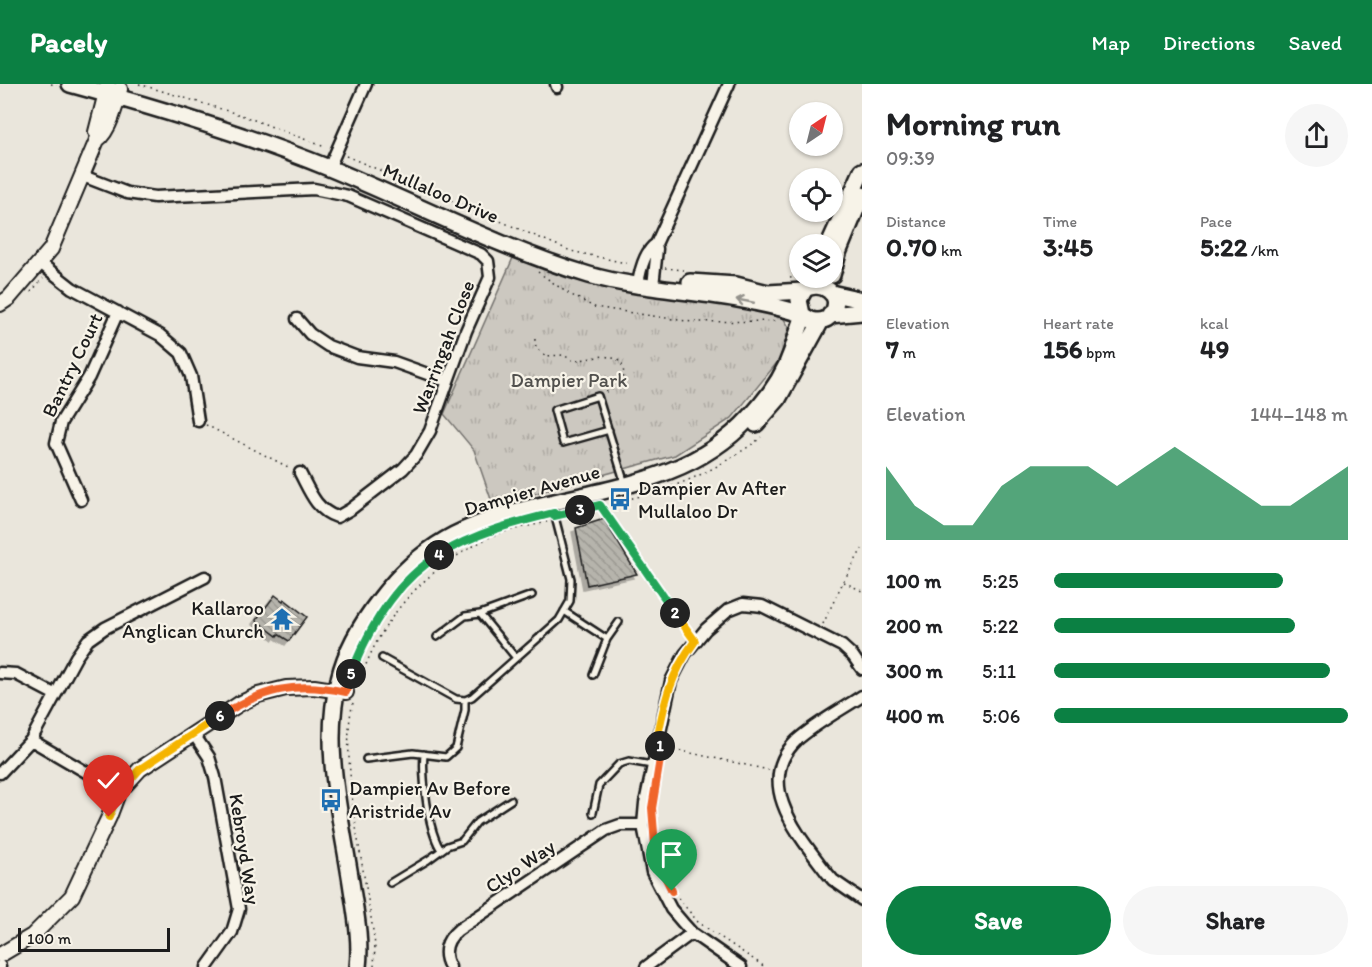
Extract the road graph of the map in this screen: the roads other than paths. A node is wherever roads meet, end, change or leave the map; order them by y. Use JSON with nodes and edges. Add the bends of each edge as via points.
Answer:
{"nodes":[{"id":1,"x":70,"y":84,"type":"edge"},
{"id":2,"x":366,"y":84,"type":"edge"},
{"id":3,"x":729,"y":84,"type":"edge"},
{"id":4,"x":111,"y":90,"type":"edge"},
{"id":5,"x":333,"y":160,"type":"junction"},
{"id":6,"x":862,"y":171,"type":"edge"},
{"id":7,"x":83,"y":176,"type":"junction"},
{"id":8,"x":862,"y":195,"type":"edge"},
{"id":9,"x":834,"y":234,"type":"edge"},
{"id":10,"x":843,"y":241,"type":"edge"},
{"id":11,"x":39,"y":262,"type":"junction"},
{"id":12,"x":647,"y":276,"type":"junction"},
{"id":13,"x":792,"y":288,"type":"edge"},
{"id":14,"x":808,"y":288,"type":"edge"},
{"id":15,"x":833,"y":288,"type":"edge"},
{"id":16,"x":840,"y":288,"type":"edge"},
{"id":17,"x":862,"y":300,"type":"edge"},
{"id":18,"x":0,"y":304,"type":"edge"},
{"id":19,"x":118,"y":312,"type":"junction"},
{"id":20,"x":862,"y":312,"type":"edge"},
{"id":21,"x":803,"y":315,"type":"junction"},
{"id":22,"x":826,"y":318,"type":"junction"},
{"id":23,"x":297,"y":319,"type":"dead end"},
{"id":24,"x":447,"y":381,"type":"junction"},
{"id":25,"x":198,"y":421,"type":"road end"},
{"id":26,"x":609,"y":430,"type":"junction"},
{"id":27,"x":300,"y":473,"type":"road end"},
{"id":28,"x":626,"y":486,"type":"junction"},
{"id":29,"x":81,"y":500,"type":"dead end"},
{"id":30,"x":554,"y":514,"type":"junction"},
{"id":31,"x":206,"y":577,"type":"dead end"},
{"id":32,"x":532,"y":595,"type":"dead end"},
{"id":33,"x":564,"y":611,"type":"junction"},
{"id":34,"x":480,"y":614,"type":"junction"},
{"id":35,"x":619,"y":622,"type":"dead end"},
{"id":36,"x":437,"y":637,"type":"dead end"},
{"id":37,"x":607,"y":639,"type":"junction"},
{"id":38,"x":382,"y":658,"type":"dead end"},
{"id":39,"x":516,"y":658,"type":"junction"},
{"id":40,"x":862,"y":669,"type":"edge"},
{"id":41,"x":0,"y":673,"type":"edge"},
{"id":42,"x":593,"y":675,"type":"dead end"},
{"id":43,"x":349,"y":692,"type":"junction"},
{"id":44,"x":54,"y":694,"type":"junction"},
{"id":45,"x":862,"y":696,"type":"edge"},
{"id":46,"x":465,"y":700,"type":"junction"},
{"id":47,"x":193,"y":733,"type":"junction"},
{"id":48,"x":31,"y":740,"type":"junction"},
{"id":49,"x":424,"y":754,"type":"junction"},
{"id":50,"x":366,"y":759,"type":"dead end"},
{"id":51,"x":652,"y":765,"type":"junction"},
{"id":52,"x":0,"y":773,"type":"edge"},
{"id":53,"x":118,"y":793,"type":"junction"},
{"id":54,"x":511,"y":800,"type":"dead end"},
{"id":55,"x":592,"y":813,"type":"dead end"},
{"id":56,"x":643,"y":825,"type":"junction"},
{"id":57,"x":441,"y":850,"type":"junction"},
{"id":58,"x":390,"y":883,"type":"dead end"},
{"id":59,"x":862,"y":900,"type":"edge"},
{"id":60,"x":692,"y":933,"type":"junction"},
{"id":61,"x":0,"y":955,"type":"edge"},
{"id":62,"x":207,"y":967,"type":"edge"},
{"id":63,"x":358,"y":967,"type":"edge"},
{"id":64,"x":367,"y":967,"type":"edge"},
{"id":65,"x":450,"y":967,"type":"edge"},
{"id":66,"x":646,"y":967,"type":"edge"},
{"id":67,"x":741,"y":967,"type":"edge"}],
"edges":[{"from":1,"to":4,"type":"main road","name":"Mullaloo Drive"},
{"from":2,"to":5,"type":"street"},
{"from":3,"to":12,"type":"street","via":[[656,244]]},
{"from":4,"to":5,"type":"main road","name":"Mullaloo Drive","via":[[243,135]]},
{"from":4,"to":7,"type":"street","via":[[102,137],[97,140]]},
{"from":5,"to":12,"type":"main road","name":"Mullaloo Drive","via":[[559,265],[591,276]]},
{"from":6,"to":9,"type":"main road"},
{"from":7,"to":11,"type":"street","via":[[51,249]]},
{"from":7,"to":24,"type":"street","name":"Warringah Close","via":[[127,193],[156,197],[314,189],[348,196],[481,254],[488,261],[490,277]]},
{"from":8,"to":10,"type":"main road"},
{"from":11,"to":18,"type":"street"},
{"from":11,"to":19,"type":"street","via":[[72,288]]},
{"from":12,"to":13,"type":"main road","name":"Mullaloo Drive","via":[[768,292]]},
{"from":21,"to":12,"type":"main road","name":"Mullaloo Drive","one_way":true},
{"from":14,"to":21,"type":"main road","via":[[799,302]]},
{"from":15,"to":22,"type":"main road","via":[[835,304]]},
{"from":16,"to":17,"type":"main road"},
{"from":19,"to":25,"type":"street","via":[[160,335],[181,353],[191,376]]},
{"from":19,"to":29,"type":"street","name":"Bantry Court","via":[[89,377],[61,422],[56,443]]},
{"from":20,"to":22,"type":"main road"},
{"from":21,"to":22,"type":"main road","via":[[811,321]]},
{"from":21,"to":28,"type":"main road","name":"Dampier Avenue","via":[[789,360],[749,419],[690,462]]},
{"from":22,"to":30,"type":"main road","name":"Dampier Avenue","via":[[778,399],[755,425],[723,451],[669,482]]},
{"from":23,"to":24,"type":"street","via":[[309,334],[328,346],[357,357],[394,362]]},
{"from":24,"to":27,"type":"street","name":"Warringah Close","via":[[430,431],[416,455],[404,469],[351,509],[337,517],[326,513]]},
{"from":26,"to":26,"type":"lane","via":[[598,396],[554,410],[563,443]]},
{"from":26,"to":28,"type":"lane"},
{"from":28,"to":43,"type":"main road","name":"Dampier Avenue","via":[[503,516],[455,535],[414,562],[368,615],[346,657]]},
{"from":30,"to":33,"type":"lane","via":[[571,579],[570,601]]},
{"from":30,"to":43,"type":"main road","name":"Dampier Avenue","via":[[474,536],[434,558],[406,581],[362,645]]},
{"from":31,"to":44,"type":"street","via":[[88,640]]},
{"from":32,"to":34,"type":"lane"},
{"from":33,"to":37,"type":"lane"},
{"from":33,"to":39,"type":"lane"},
{"from":34,"to":36,"type":"lane","via":[[465,616]]},
{"from":34,"to":39,"type":"lane"},
{"from":35,"to":37,"type":"lane"},
{"from":37,"to":42,"type":"lane"},
{"from":38,"to":46,"type":"lane","via":[[456,699]]},
{"from":39,"to":46,"type":"lane"},
{"from":40,"to":51,"type":"street","via":[[848,650],[762,606],[743,604],[728,610],[695,641],[671,681]]},
{"from":41,"to":44,"type":"street","via":[[16,674]]},
{"from":43,"to":47,"type":"street","via":[[314,687],[265,692]]},
{"from":43,"to":63,"type":"main road","name":"Dampier Avenue","via":[[331,743],[357,916]]},
{"from":43,"to":64,"type":"main road","name":"Dampier Avenue","via":[[342,710],[342,753],[369,945]]},
{"from":44,"to":48,"type":"street"},
{"from":45,"to":59,"type":"street","via":[[797,740],[780,772],[778,791],[797,831],[827,873]]},
{"from":46,"to":49,"type":"lane","via":[[456,748],[446,758]]},
{"from":47,"to":53,"type":"street","via":[[140,769]]},
{"from":47,"to":62,"type":"street","name":"Kebroyd Way","via":[[209,757],[215,777],[239,909],[232,932]]},
{"from":48,"to":52,"type":"street"},
{"from":48,"to":53,"type":"street"},
{"from":49,"to":50,"type":"lane"},
{"from":49,"to":57,"type":"lane","via":[[422,770],[434,839]]},
{"from":51,"to":55,"type":"lane","via":[[629,761],[619,764],[599,785]]},
{"from":51,"to":56,"type":"street"},
{"from":53,"to":61,"type":"street","via":[[72,896],[32,936]]},
{"from":54,"to":57,"type":"lane","via":[[477,822],[462,841]]},
{"from":56,"to":60,"type":"street","via":[[652,872],[671,909]]},
{"from":56,"to":65,"type":"street","name":"Clyo Way","via":[[620,825],[606,830],[458,930],[447,942],[445,956]]},
{"from":57,"to":58,"type":"lane"},
{"from":60,"to":66,"type":"street"},
{"from":60,"to":67,"type":"street"}]}
